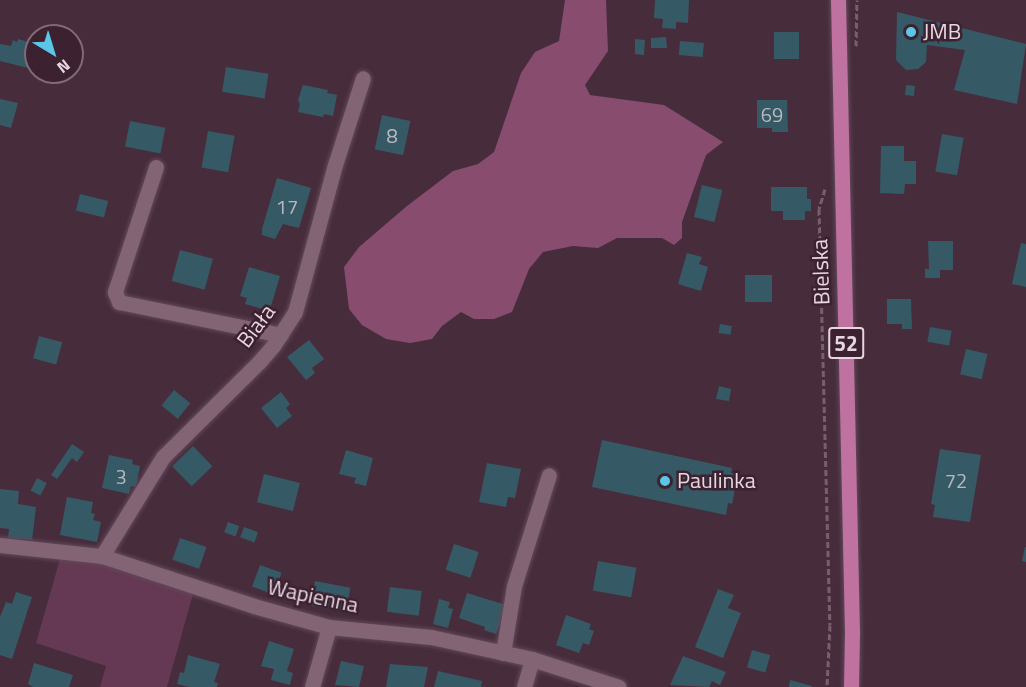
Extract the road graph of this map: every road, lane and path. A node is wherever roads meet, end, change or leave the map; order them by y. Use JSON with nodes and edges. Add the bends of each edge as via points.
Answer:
{"nodes":[{"id":1,"x":838,"y":0,"type":"edge"},
{"id":2,"x":363,"y":78,"type":"dead end"},
{"id":3,"x":156,"y":167,"type":"dead end"},
{"id":4,"x":828,"y":180,"type":"dead end"},
{"id":5,"x":280,"y":334,"type":"junction"},
{"id":6,"x":549,"y":475,"type":"dead end"},
{"id":7,"x":0,"y":545,"type":"edge"},
{"id":8,"x":102,"y":556,"type":"junction"},
{"id":9,"x":329,"y":627,"type":"junction"},
{"id":10,"x":503,"y":653,"type":"junction"},
{"id":11,"x":532,"y":659,"type":"junction"},
{"id":12,"x":312,"y":687,"type":"edge"},
{"id":13,"x":524,"y":687,"type":"edge"},
{"id":14,"x":619,"y":687,"type":"edge"},
{"id":15,"x":826,"y":687,"type":"edge"},
{"id":16,"x":851,"y":687,"type":"edge"}],
"edges":[{"from":1,"to":16,"type":"main road","name":"Bielska","number":"52"},
{"from":2,"to":5,"type":"street","name":"Biała","via":[[335,165],[303,288],[295,312]]},
{"from":3,"to":5,"type":"street","via":[[115,292],[119,302]]},
{"from":4,"to":15,"type":"path","via":[[819,209],[830,626]]},
{"from":5,"to":8,"type":"street","name":"Biała","via":[[259,362],[163,457]]},
{"from":6,"to":10,"type":"street","via":[[514,586]]},
{"from":7,"to":8,"type":"street","name":"Wapienna"},
{"from":8,"to":9,"type":"street","name":"Wapienna"},
{"from":9,"to":10,"type":"street","name":"Wapienna","via":[[431,637]]},
{"from":9,"to":12,"type":"street"},
{"from":10,"to":11,"type":"street","name":"Wapienna"},
{"from":11,"to":13,"type":"street"},
{"from":11,"to":14,"type":"street","name":"Wapienna"}]}
